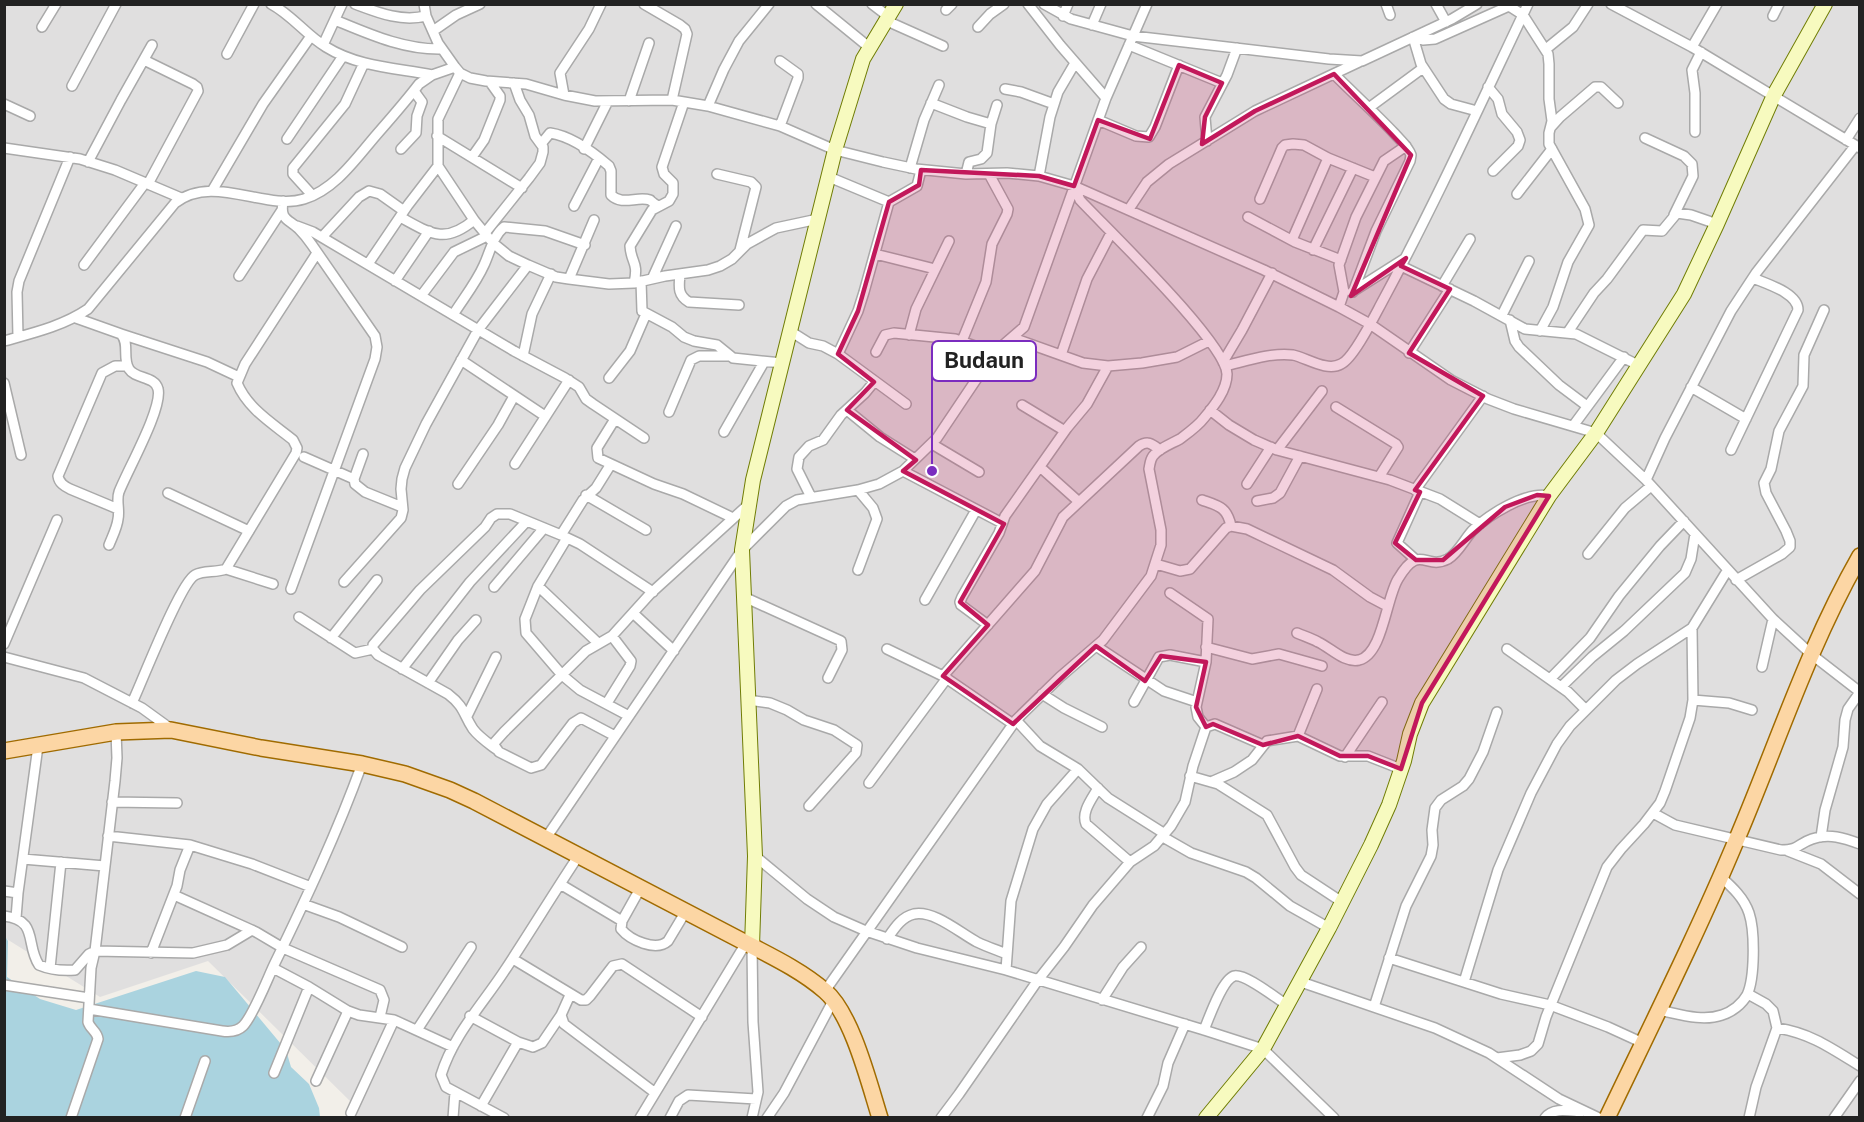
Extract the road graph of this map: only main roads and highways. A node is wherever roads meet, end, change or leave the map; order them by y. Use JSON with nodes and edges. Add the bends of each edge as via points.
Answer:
{"nodes":[{"id":1,"x":1860,"y":556,"type":"edge"},
{"id":2,"x":4,"y":751,"type":"edge"},
{"id":3,"x":880,"y":1118,"type":"edge"},
{"id":4,"x":1607,"y":1118,"type":"edge"}],
"edges":[{"from":1,"to":4,"type":"main road","via":[[1810,654],[1721,877]]},
{"from":2,"to":3,"type":"main road","via":[[116,732],[171,730],[363,764],[450,790],[749,944],[829,995],[856,1046]]}]}
